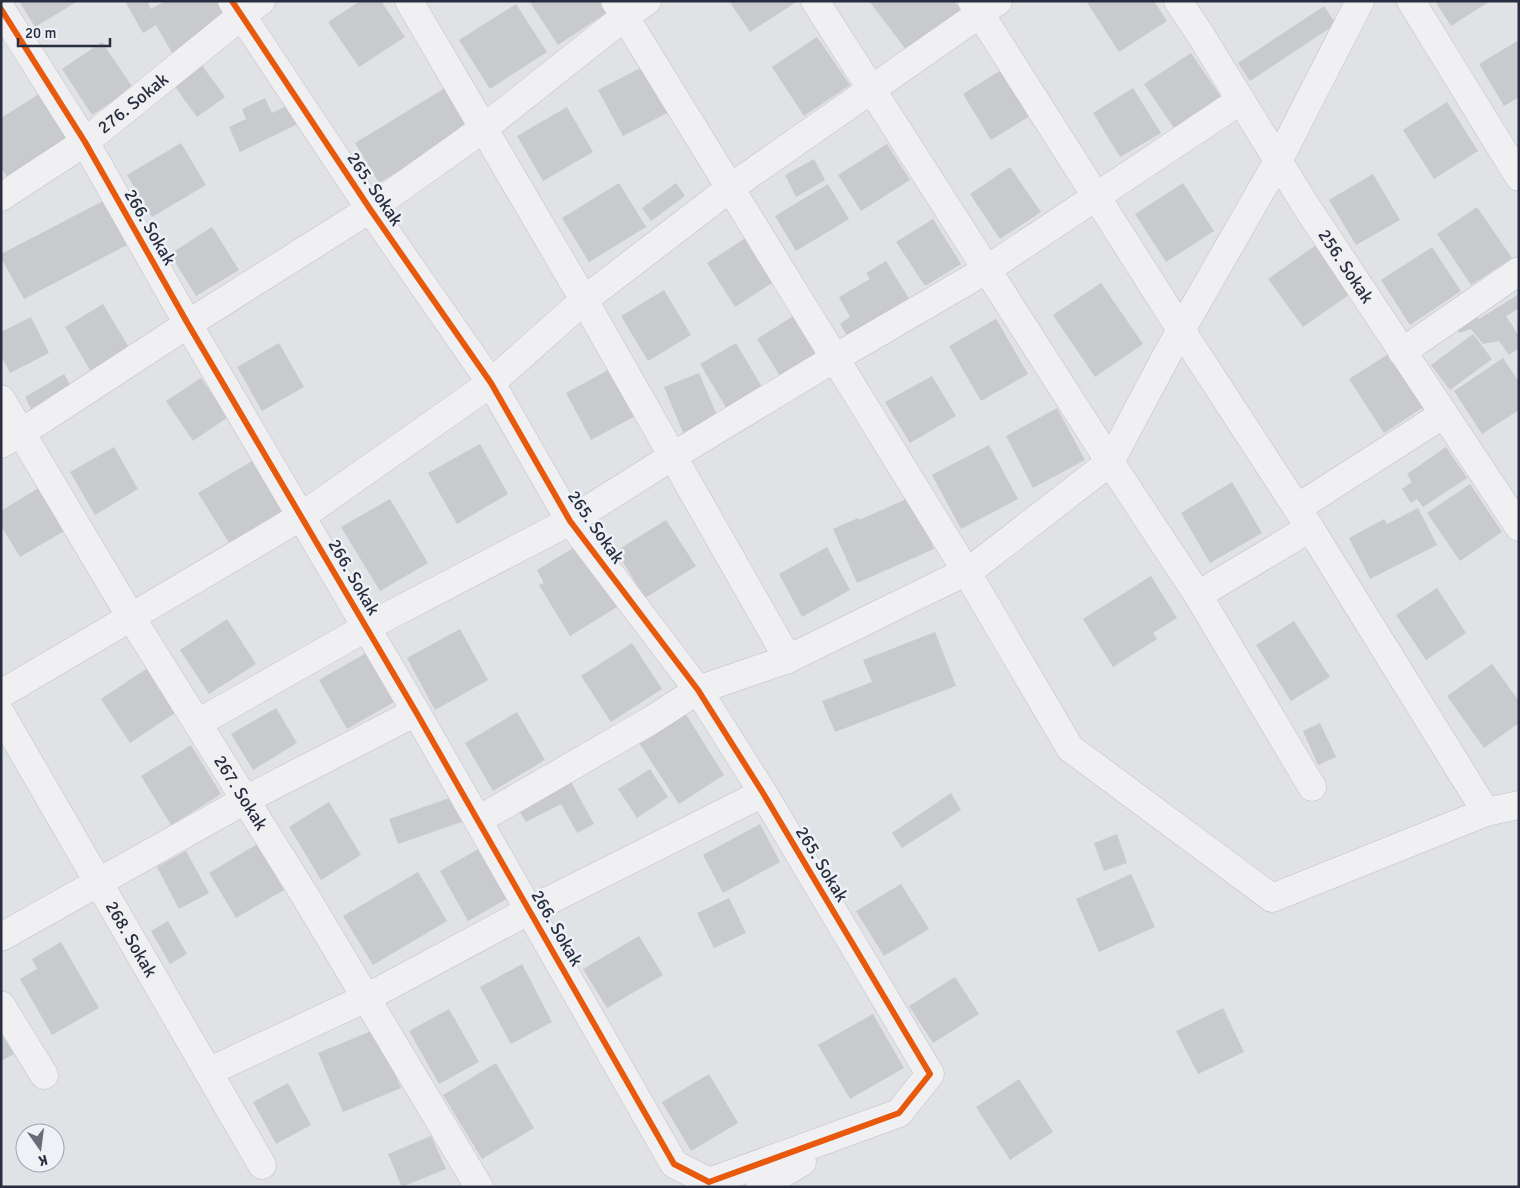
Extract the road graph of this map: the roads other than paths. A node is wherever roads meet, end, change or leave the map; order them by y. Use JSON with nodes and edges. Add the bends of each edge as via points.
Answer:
{"nodes":[{"id":1,"x":409,"y":1,"type":"edge"},
{"id":2,"x":647,"y":1,"type":"edge"},
{"id":3,"x":815,"y":1,"type":"edge"},
{"id":4,"x":1178,"y":1,"type":"edge"},
{"id":5,"x":1360,"y":1,"type":"edge"},
{"id":6,"x":1411,"y":1,"type":"edge"},
{"id":7,"x":983,"y":5,"type":"edge"},
{"id":8,"x":244,"y":6,"type":"edge"},
{"id":9,"x":1,"y":9,"type":"edge"},
{"id":10,"x":620,"y":9,"type":"edge"},
{"id":11,"x":871,"y":89,"type":"junction"},
{"id":12,"x":1241,"y":100,"type":"junction"},
{"id":13,"x":484,"y":128,"type":"junction"},
{"id":14,"x":84,"y":142,"type":"junction"},
{"id":15,"x":1512,"y":149,"type":"edge"},
{"id":16,"x":1278,"y":161,"type":"junction"},
{"id":17,"x":1519,"y":177,"type":"edge"},
{"id":18,"x":730,"y":188,"type":"junction"},
{"id":19,"x":1,"y":197,"type":"edge"},
{"id":20,"x":1096,"y":197,"type":"junction"},
{"id":21,"x":370,"y":209,"type":"junction"},
{"id":22,"x":986,"y":270,"type":"junction"},
{"id":23,"x":1519,"y":271,"type":"edge"},
{"id":24,"x":584,"y":300,"type":"junction"},
{"id":25,"x":188,"y":324,"type":"junction"},
{"id":26,"x":1181,"y":330,"type":"junction"},
{"id":27,"x":1402,"y":352,"type":"junction"},
{"id":28,"x":835,"y":358,"type":"junction"},
{"id":29,"x":491,"y":383,"type":"junction"},
{"id":30,"x":1,"y":399,"type":"edge"},
{"id":31,"x":1444,"y":414,"type":"junction"},
{"id":32,"x":11,"y":438,"type":"edge"},
{"id":33,"x":673,"y":456,"type":"junction"},
{"id":34,"x":1110,"y":462,"type":"junction"},
{"id":35,"x":302,"y":516,"type":"junction"},
{"id":36,"x":1303,"y":518,"type":"junction"},
{"id":37,"x":570,"y":521,"type":"junction"},
{"id":38,"x":1518,"y":525,"type":"edge"},
{"id":39,"x":966,"y":571,"type":"junction"},
{"id":40,"x":1198,"y":595,"type":"junction"},
{"id":41,"x":131,"y":617,"type":"junction"},
{"id":42,"x":367,"y":627,"type":"junction"},
{"id":43,"x":788,"y":658,"type":"junction"},
{"id":44,"x":698,"y":690,"type":"junction"},
{"id":45,"x":1,"y":694,"type":"edge"},
{"id":46,"x":416,"y":712,"type":"junction"},
{"id":47,"x":1,"y":714,"type":"edge"},
{"id":48,"x":198,"y":723,"type":"junction"},
{"id":49,"x":1312,"y":788,"type":"dead end"},
{"id":50,"x":763,"y":794,"type":"junction"},
{"id":51,"x":245,"y":800,"type":"junction"},
{"id":52,"x":1519,"y":805,"type":"edge"},
{"id":53,"x":1486,"y":812,"type":"junction"},
{"id":54,"x":478,"y":820,"type":"junction"},
{"id":55,"x":98,"y":881,"type":"junction"},
{"id":56,"x":530,"y":910,"type":"junction"},
{"id":57,"x":1,"y":936,"type":"edge"},
{"id":58,"x":366,"y":998,"type":"junction"},
{"id":59,"x":1,"y":1005,"type":"edge"},
{"id":60,"x":208,"y":1072,"type":"junction"},
{"id":61,"x":44,"y":1075,"type":"dead end"},
{"id":62,"x":860,"y":1128,"type":"junction"},
{"id":63,"x":262,"y":1165,"type":"dead end"},
{"id":64,"x":478,"y":1187,"type":"edge"},
{"id":65,"x":760,"y":1187,"type":"edge"}],
"edges":[{"from":1,"to":13,"type":"street"},
{"from":2,"to":10,"type":"street"},
{"from":3,"to":11,"type":"street"},
{"from":4,"to":12,"type":"street","name":"256. Sokak"},
{"from":5,"to":16,"type":"street"},
{"from":6,"to":15,"type":"street"},
{"from":7,"to":11,"type":"street"},
{"from":7,"to":20,"type":"street"},
{"from":8,"to":14,"type":"street","name":"276. Sokak"},
{"from":8,"to":21,"type":"street","name":"265. Sokak"},
{"from":9,"to":14,"type":"street","name":"266. Sokak"},
{"from":10,"to":13,"type":"street"},
{"from":10,"to":18,"type":"street"},
{"from":11,"to":18,"type":"street"},
{"from":11,"to":22,"type":"street"},
{"from":12,"to":16,"type":"street","name":"256. Sokak"},
{"from":12,"to":20,"type":"street"},
{"from":13,"to":21,"type":"street"},
{"from":13,"to":24,"type":"street"},
{"from":14,"to":19,"type":"street","name":"276. Sokak"},
{"from":14,"to":25,"type":"street","name":"266. Sokak"},
{"from":15,"to":17,"type":"street"},
{"from":16,"to":26,"type":"street"},
{"from":16,"to":27,"type":"street","name":"256. Sokak"},
{"from":18,"to":24,"type":"street"},
{"from":18,"to":28,"type":"street"},
{"from":20,"to":22,"type":"street"},
{"from":20,"to":26,"type":"street"},
{"from":21,"to":25,"type":"street"},
{"from":21,"to":29,"type":"street","name":"265. Sokak"},
{"from":22,"to":28,"type":"street"},
{"from":22,"to":34,"type":"street"},
{"from":23,"to":27,"type":"street"},
{"from":24,"to":29,"type":"street"},
{"from":24,"to":33,"type":"street"},
{"from":25,"to":32,"type":"street"},
{"from":25,"to":35,"type":"street","name":"266. Sokak"},
{"from":26,"to":34,"type":"street"},
{"from":26,"to":36,"type":"street"},
{"from":27,"to":31,"type":"street","name":"256. Sokak"},
{"from":28,"to":33,"type":"street"},
{"from":28,"to":39,"type":"street"},
{"from":29,"to":35,"type":"street"},
{"from":29,"to":37,"type":"street","name":"265. Sokak"},
{"from":30,"to":32,"type":"street","name":"267. Sokak"},
{"from":31,"to":36,"type":"street"},
{"from":31,"to":38,"type":"street","name":"256. Sokak"},
{"from":32,"to":41,"type":"street","name":"267. Sokak"},
{"from":33,"to":37,"type":"street"},
{"from":33,"to":43,"type":"street"},
{"from":34,"to":39,"type":"street"},
{"from":34,"to":40,"type":"street"},
{"from":35,"to":41,"type":"street"},
{"from":35,"to":42,"type":"street","name":"266. Sokak"},
{"from":36,"to":40,"type":"street"},
{"from":36,"to":53,"type":"street"},
{"from":37,"to":42,"type":"street"},
{"from":37,"to":44,"type":"street","name":"265. Sokak"},
{"from":39,"to":43,"type":"street"},
{"from":39,"to":53,"type":"street","via":[[1070,748],[1272,898]]},
{"from":40,"to":49,"type":"street"},
{"from":41,"to":45,"type":"street"},
{"from":41,"to":48,"type":"street","name":"267. Sokak"},
{"from":42,"to":46,"type":"street","name":"266. Sokak"},
{"from":42,"to":48,"type":"street"},
{"from":43,"to":44,"type":"street"},
{"from":44,"to":50,"type":"street","name":"265. Sokak"},
{"from":44,"to":54,"type":"street","via":[[650,722]]},
{"from":46,"to":51,"type":"street"},
{"from":46,"to":54,"type":"street","name":"266. Sokak"},
{"from":47,"to":55,"type":"street","name":"268. Sokak"},
{"from":48,"to":51,"type":"street","name":"267. Sokak"},
{"from":50,"to":56,"type":"street"},
{"from":50,"to":62,"type":"street","name":"265. Sokak","via":[[930,1074],[899,1113]]},
{"from":51,"to":55,"type":"street"},
{"from":51,"to":58,"type":"street","name":"267. Sokak"},
{"from":52,"to":53,"type":"street"},
{"from":54,"to":56,"type":"street","name":"266. Sokak"},
{"from":55,"to":57,"type":"street"},
{"from":55,"to":60,"type":"street","name":"268. Sokak"},
{"from":56,"to":58,"type":"street"},
{"from":56,"to":62,"type":"street","name":"266. Sokak","via":[[674,1164],[709,1182]]},
{"from":58,"to":60,"type":"street"},
{"from":58,"to":64,"type":"street","name":"267. Sokak"},
{"from":59,"to":61,"type":"street"},
{"from":60,"to":63,"type":"street","name":"268. Sokak"},
{"from":62,"to":65,"type":"street"}]}
